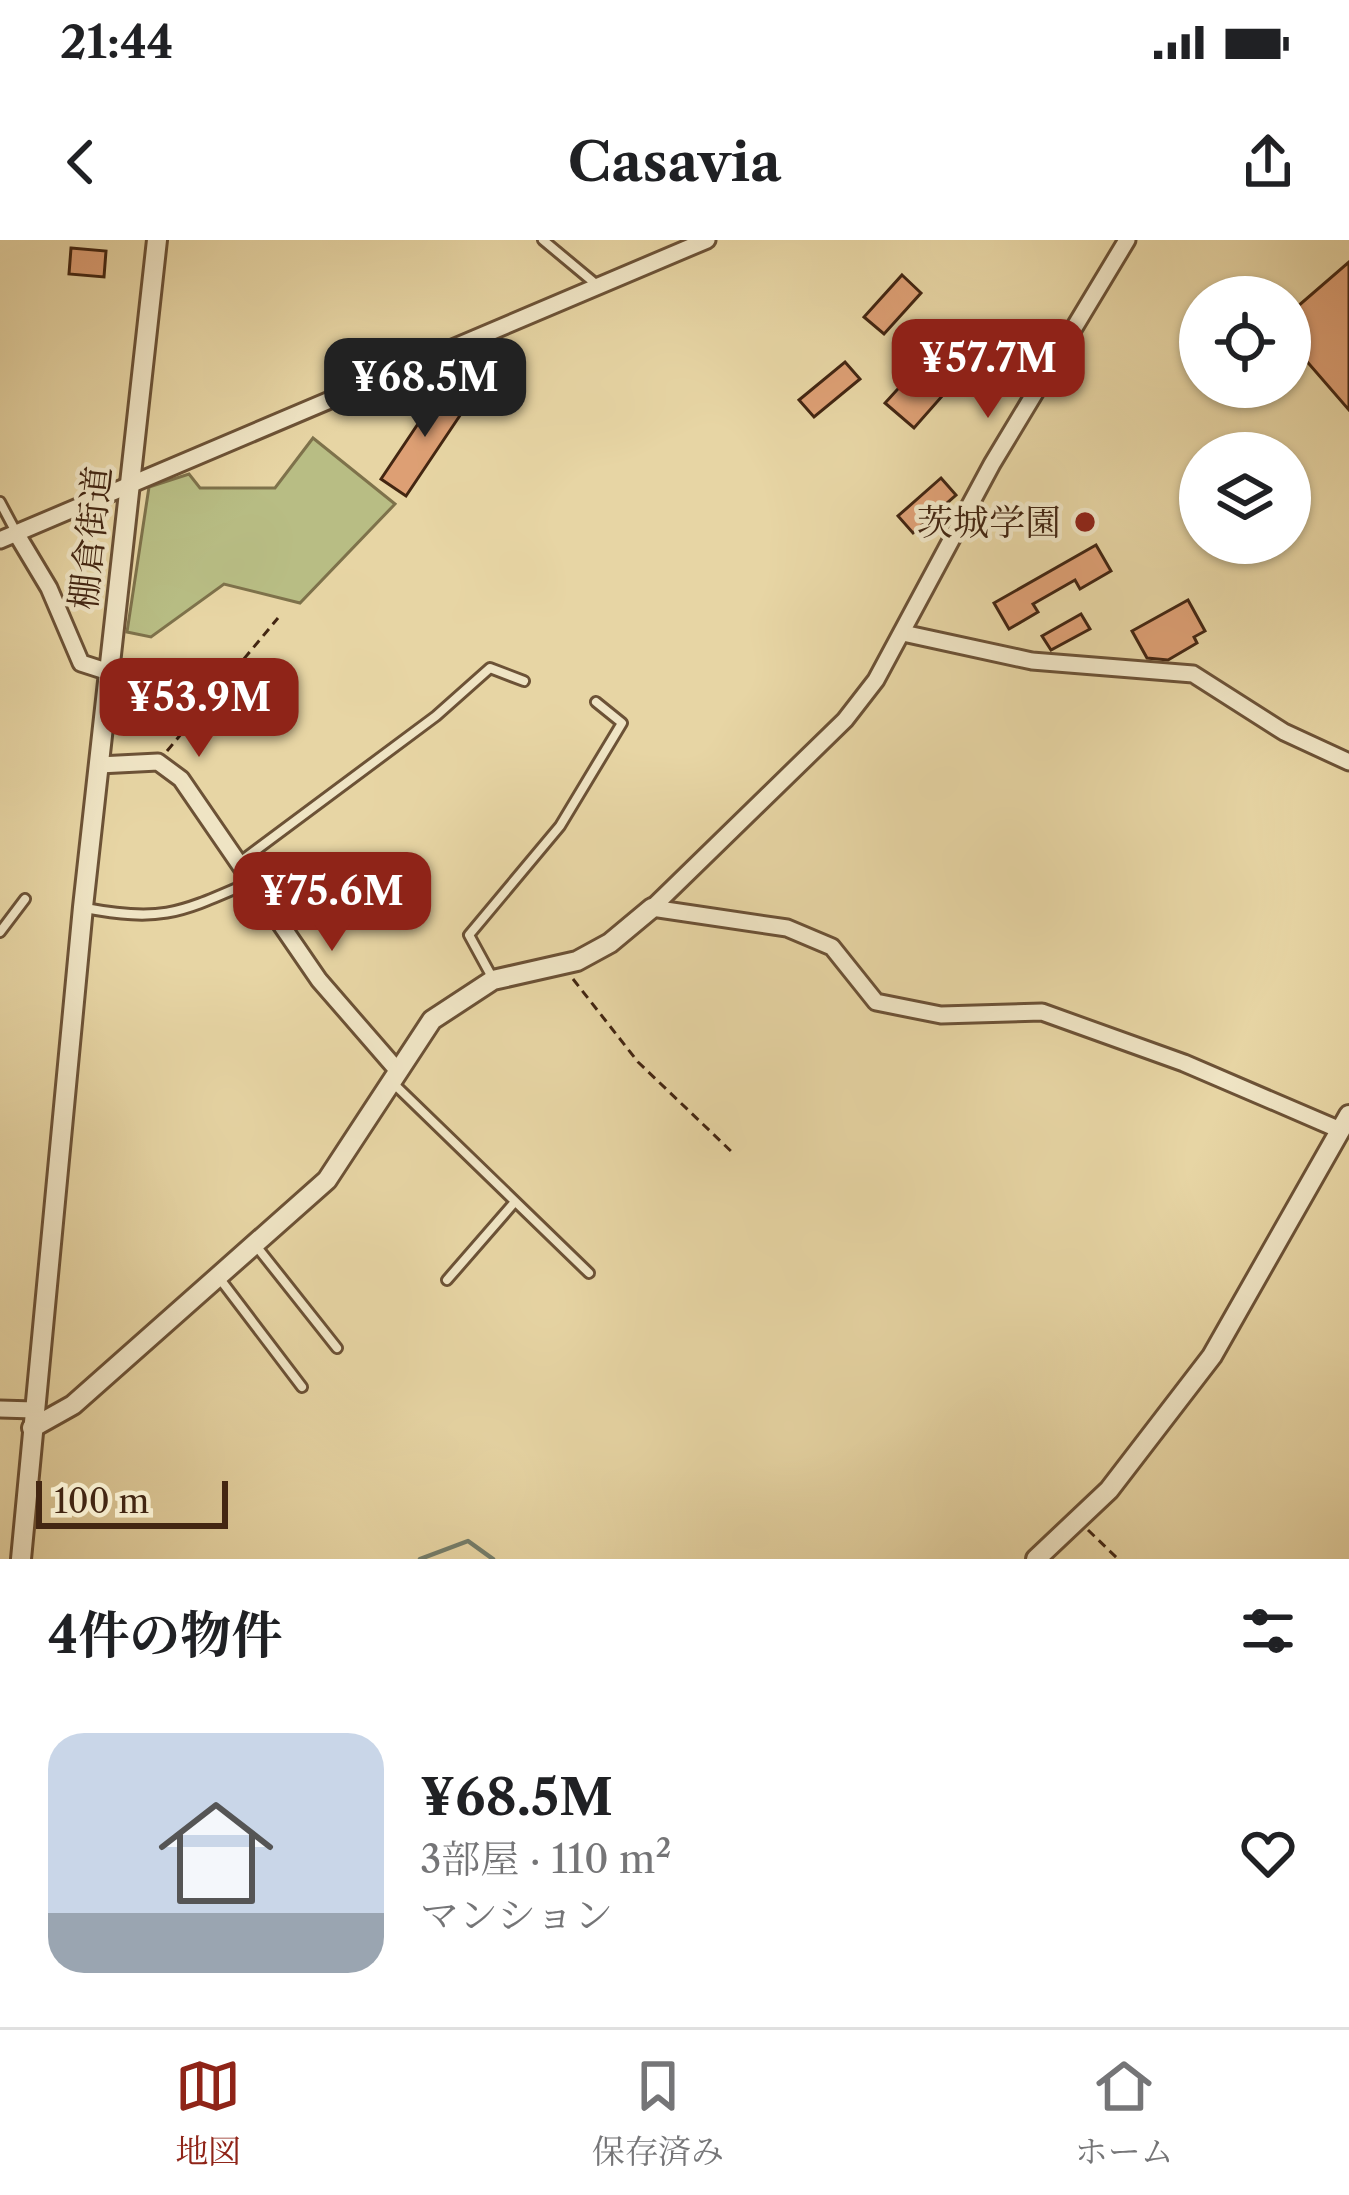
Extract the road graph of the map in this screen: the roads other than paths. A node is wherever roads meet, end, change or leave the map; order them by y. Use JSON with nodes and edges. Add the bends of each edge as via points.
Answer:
{"nodes":[{"id":1,"x":158,"y":240,"type":"edge"},
{"id":2,"x":543,"y":240,"type":"edge"},
{"id":3,"x":707,"y":240,"type":"edge"},
{"id":4,"x":1127,"y":240,"type":"edge"},
{"id":5,"x":598,"y":286,"type":"junction"},
{"id":6,"x":128,"y":484,"type":"junction"},
{"id":7,"x":0,"y":502,"type":"edge"},
{"id":8,"x":8,"y":537,"type":"edge"},
{"id":9,"x":903,"y":633,"type":"junction"},
{"id":10,"x":109,"y":672,"type":"junction"},
{"id":11,"x":524,"y":681,"type":"dead end"},
{"id":12,"x":596,"y":702,"type":"dead end"},
{"id":13,"x":1349,"y":762,"type":"edge"},
{"id":14,"x":99,"y":765,"type":"junction"},
{"id":15,"x":240,"y":862,"type":"junction"},
{"id":16,"x":253,"y":881,"type":"junction"},
{"id":17,"x":25,"y":899,"type":"dead end"},
{"id":18,"x":83,"y":907,"type":"junction"},
{"id":19,"x":652,"y":908,"type":"junction"},
{"id":20,"x":0,"y":932,"type":"edge"},
{"id":21,"x":494,"y":980,"type":"junction"},
{"id":22,"x":395,"y":1077,"type":"junction"},
{"id":23,"x":1344,"y":1123,"type":"edge"},
{"id":24,"x":513,"y":1204,"type":"junction"},
{"id":25,"x":256,"y":1246,"type":"junction"},
{"id":26,"x":590,"y":1273,"type":"dead end"},
{"id":27,"x":219,"y":1278,"type":"junction"},
{"id":28,"x":447,"y":1280,"type":"dead end"},
{"id":29,"x":337,"y":1348,"type":"dead end"},
{"id":30,"x":302,"y":1387,"type":"dead end"},
{"id":31,"x":0,"y":1409,"type":"edge"},
{"id":32,"x":33,"y":1419,"type":"junction"},
{"id":33,"x":21,"y":1559,"type":"edge"},
{"id":34,"x":1036,"y":1559,"type":"edge"}],
"edges":[{"from":1,"to":6,"type":"street","name":"棚倉街道"},
{"from":2,"to":5,"type":"lane"},
{"from":3,"to":5,"type":"street"},
{"from":4,"to":9,"type":"street","via":[[992,464]]},
{"from":5,"to":6,"type":"street"},
{"from":6,"to":8,"type":"street"},
{"from":6,"to":10,"type":"street","name":"棚倉街道"},
{"from":7,"to":8,"type":"lane"},
{"from":8,"to":10,"type":"street","via":[[49,588],[81,663]]},
{"from":9,"to":13,"type":"street","via":[[1032,662],[1193,674]]},
{"from":9,"to":19,"type":"street","via":[[845,720]]},
{"from":10,"to":14,"type":"street","name":"棚倉街道"},
{"from":11,"to":15,"type":"lane","via":[[490,668]]},
{"from":12,"to":21,"type":"lane","via":[[622,722],[560,826],[469,935]]},
{"from":14,"to":15,"type":"street","via":[[158,762],[182,778]]},
{"from":14,"to":18,"type":"street","name":"棚倉街道"},
{"from":15,"to":16,"type":"street"},
{"from":16,"to":18,"type":"lane","via":[[174,915]]},
{"from":16,"to":22,"type":"street"},
{"from":17,"to":20,"type":"lane"},
{"from":18,"to":32,"type":"street","name":"棚倉街道"},
{"from":19,"to":21,"type":"street","via":[[610,943],[562,965]]},
{"from":19,"to":23,"type":"street","via":[[787,928],[832,947],[876,1003],[941,1015],[1042,1012]]},
{"from":21,"to":22,"type":"street","via":[[432,1020]]},
{"from":22,"to":24,"type":"lane"},
{"from":22,"to":25,"type":"street","via":[[327,1180]]},
{"from":23,"to":34,"type":"street","via":[[1212,1356],[1142,1450]]},
{"from":24,"to":26,"type":"lane"},
{"from":24,"to":28,"type":"lane"},
{"from":25,"to":27,"type":"street"},
{"from":25,"to":29,"type":"lane"},
{"from":27,"to":30,"type":"lane"},
{"from":27,"to":32,"type":"street","via":[[73,1405]]},
{"from":31,"to":32,"type":"street"},
{"from":32,"to":33,"type":"street","name":"棚倉街道"}]}
